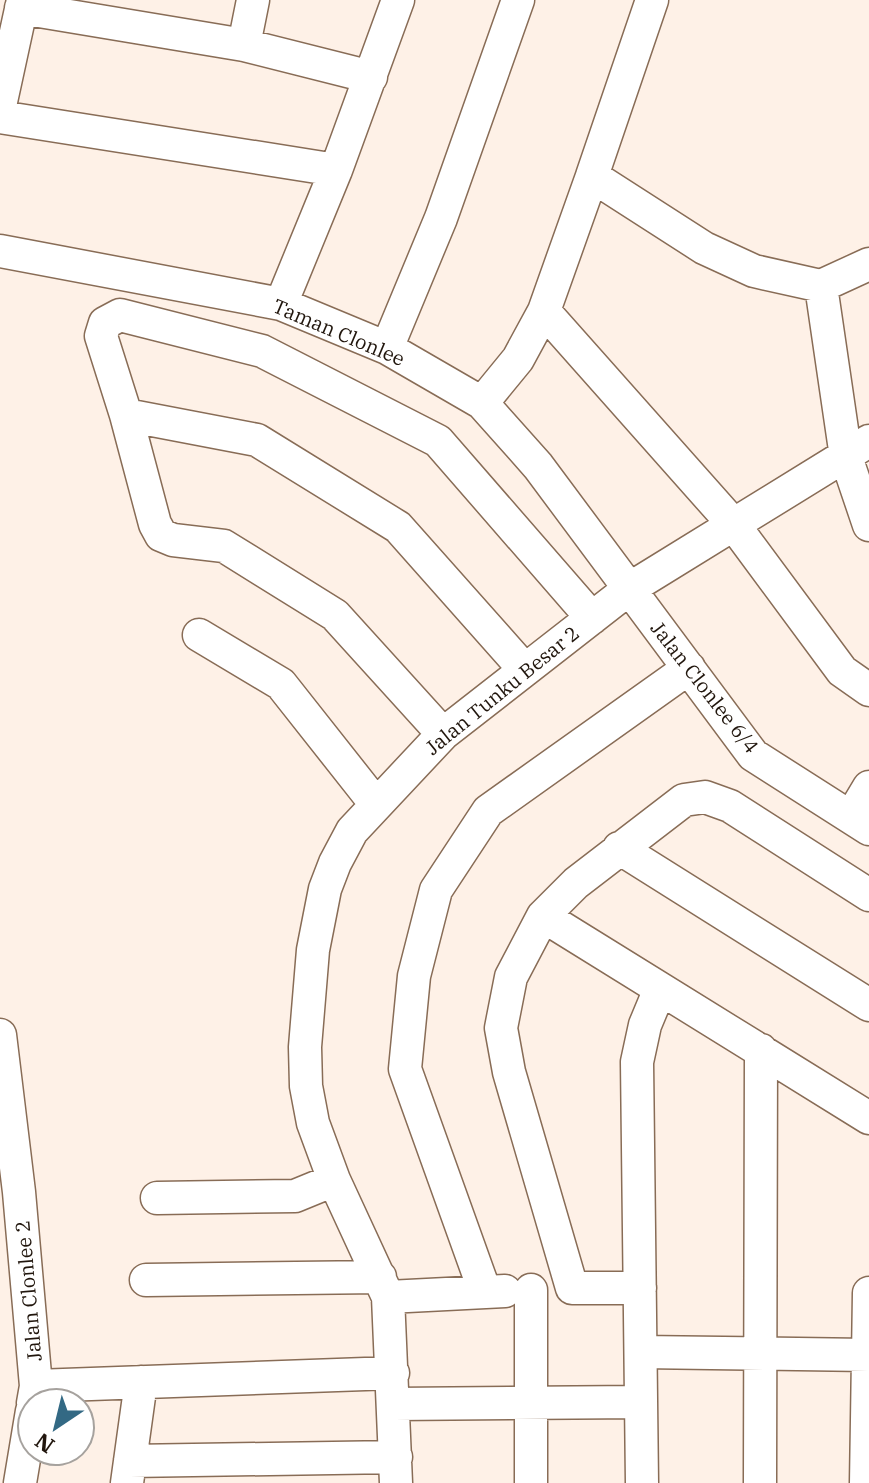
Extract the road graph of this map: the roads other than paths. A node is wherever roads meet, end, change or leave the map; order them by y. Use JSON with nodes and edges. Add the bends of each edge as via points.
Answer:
{"nodes":[{"id":1,"x":253,"y":0,"type":"edge"},
{"id":2,"x":398,"y":0,"type":"edge"},
{"id":3,"x":518,"y":0,"type":"edge"},
{"id":4,"x":652,"y":0,"type":"edge"},
{"id":5,"x":22,"y":4,"type":"edge"},
{"id":6,"x":138,"y":14,"type":"edge"},
{"id":7,"x":244,"y":45,"type":"junction"},
{"id":8,"x":371,"y":77,"type":"junction"},
{"id":9,"x":0,"y":106,"type":"edge"},
{"id":10,"x":0,"y":117,"type":"edge"},
{"id":11,"x":336,"y":170,"type":"junction"},
{"id":12,"x":592,"y":176,"type":"junction"},
{"id":13,"x":0,"y":251,"type":"edge"},
{"id":14,"x":869,"y":264,"type":"edge"},
{"id":15,"x":821,"y":286,"type":"junction"},
{"id":16,"x":281,"y":304,"type":"junction"},
{"id":17,"x":544,"y":311,"type":"junction"},
{"id":18,"x":387,"y":348,"type":"junction"},
{"id":19,"x":482,"y":403,"type":"junction"},
{"id":20,"x":126,"y":415,"type":"junction"},
{"id":21,"x":858,"y":449,"type":"edge"},
{"id":22,"x":734,"y":525,"type":"junction"},
{"id":23,"x":869,"y":525,"type":"edge"},
{"id":24,"x":629,"y":589,"type":"junction"},
{"id":25,"x":592,"y":618,"type":"junction"},
{"id":26,"x":199,"y":635,"type":"dead end"},
{"id":27,"x":689,"y":668,"type":"junction"},
{"id":28,"x":525,"y":670,"type":"junction"},
{"id":29,"x":869,"y":690,"type":"edge"},
{"id":30,"x":443,"y":734,"type":"junction"},
{"id":31,"x":869,"y":787,"type":"edge"},
{"id":32,"x":375,"y":803,"type":"junction"},
{"id":33,"x":860,"y":823,"type":"edge"},
{"id":34,"x":619,"y":848,"type":"junction"},
{"id":35,"x":869,"y":895,"type":"edge"},
{"id":36,"x":543,"y":916,"type":"junction"},
{"id":37,"x":660,"y":989,"type":"junction"},
{"id":38,"x":869,"y":1005,"type":"edge"},
{"id":39,"x":0,"y":1035,"type":"edge"},
{"id":40,"x":761,"y":1050,"type":"junction"},
{"id":41,"x":869,"y":1118,"type":"edge"},
{"id":42,"x":334,"y":1180,"type":"junction"},
{"id":43,"x":9,"y":1193,"type":"edge"},
{"id":44,"x":157,"y":1198,"type":"dead end"},
{"id":45,"x":146,"y":1280,"type":"dead end"},
{"id":46,"x":384,"y":1287,"type":"junction"},
{"id":47,"x":572,"y":1288,"type":"junction"},
{"id":48,"x":640,"y":1288,"type":"junction"},
{"id":49,"x":531,"y":1290,"type":"junction"},
{"id":50,"x":485,"y":1292,"type":"junction"},
{"id":51,"x":869,"y":1293,"type":"edge"},
{"id":52,"x":641,"y":1352,"type":"junction"},
{"id":53,"x":761,"y":1352,"type":"junction"},
{"id":54,"x":868,"y":1355,"type":"edge"},
{"id":55,"x":141,"y":1382,"type":"junction"},
{"id":56,"x":32,"y":1387,"type":"edge"},
{"id":57,"x":393,"y":1388,"type":"junction"},
{"id":58,"x":96,"y":1390,"type":"edge"},
{"id":59,"x":531,"y":1402,"type":"junction"},
{"id":60,"x":641,"y":1402,"type":"junction"},
{"id":61,"x":868,"y":1404,"type":"edge"},
{"id":62,"x":396,"y":1470,"type":"edge"},
{"id":63,"x":128,"y":1472,"type":"edge"},
{"id":64,"x":531,"y":1483,"type":"edge"},
{"id":65,"x":642,"y":1483,"type":"edge"},
{"id":66,"x":760,"y":1483,"type":"edge"},
{"id":67,"x":866,"y":1483,"type":"edge"}],
"edges":[{"from":1,"to":7,"type":"street"},
{"from":2,"to":8,"type":"street"},
{"from":3,"to":18,"type":"street","via":[[441,218]]},
{"from":4,"to":12,"type":"street"},
{"from":5,"to":6,"type":"street"},
{"from":5,"to":9,"type":"street"},
{"from":6,"to":7,"type":"street"},
{"from":7,"to":8,"type":"street"},
{"from":8,"to":11,"type":"street"},
{"from":10,"to":11,"type":"street"},
{"from":11,"to":16,"type":"street"},
{"from":12,"to":15,"type":"street","via":[[704,248],[754,271]]},
{"from":12,"to":17,"type":"street"},
{"from":13,"to":16,"type":"street","name":"Taman Clonlee"},
{"from":14,"to":15,"type":"street"},
{"from":15,"to":21,"type":"street"},
{"from":16,"to":18,"type":"street","name":"Taman Clonlee"},
{"from":17,"to":19,"type":"street","via":[[518,359]]},
{"from":17,"to":22,"type":"street"},
{"from":18,"to":19,"type":"street","name":"Taman Clonlee"},
{"from":19,"to":24,"type":"street","name":"Taman Clonlee","via":[[538,466]]},
{"from":20,"to":25,"type":"street","via":[[101,336],[105,323],[120,315],[262,351],[438,441]]},
{"from":20,"to":28,"type":"street","via":[[257,440],[398,527]]},
{"from":20,"to":30,"type":"street","via":[[161,535],[224,546],[335,615]]},
{"from":21,"to":22,"type":"street","name":"Jalan Tunku Besar 2"},
{"from":21,"to":23,"type":"street"},
{"from":22,"to":24,"type":"street","name":"Jalan Tunku Besar 2"},
{"from":22,"to":29,"type":"street","via":[[842,671]]},
{"from":24,"to":25,"type":"street","name":"Jalan Tunku Besar 2"},
{"from":24,"to":27,"type":"street","name":"Jalan Clonlee 6/4"},
{"from":25,"to":28,"type":"street","name":"Jalan Tunku Besar 2"},
{"from":26,"to":32,"type":"street","via":[[281,684]]},
{"from":27,"to":33,"type":"street","name":"Jalan Clonlee 6/4","via":[[753,755]]},
{"from":27,"to":50,"type":"street","via":[[488,811],[436,890],[414,976],[405,1069]]},
{"from":28,"to":30,"type":"street","name":"Jalan Tunku Besar 2"},
{"from":30,"to":32,"type":"street","name":"Jalan Tunku Besar 2"},
{"from":31,"to":33,"type":"street"},
{"from":32,"to":42,"type":"street","name":"Jalan Tunku Besar 2","via":[[335,863],[313,950],[306,1086]]},
{"from":34,"to":35,"type":"street","via":[[684,800],[705,797],[730,806]]},
{"from":34,"to":36,"type":"street"},
{"from":34,"to":38,"type":"street"},
{"from":36,"to":37,"type":"street"},
{"from":36,"to":47,"type":"street","via":[[511,977],[501,1028]]},
{"from":37,"to":40,"type":"street"},
{"from":37,"to":48,"type":"street","via":[[637,1062]]},
{"from":39,"to":43,"type":"street","name":"Jalan Clonlee 2"},
{"from":40,"to":41,"type":"street"},
{"from":40,"to":53,"type":"street"},
{"from":42,"to":44,"type":"street","via":[[295,1196]]},
{"from":42,"to":46,"type":"street","name":"Jalan Tunku Besar 2"},
{"from":43,"to":56,"type":"street","name":"Jalan Clonlee 2"},
{"from":45,"to":46,"type":"street"},
{"from":46,"to":50,"type":"street"},
{"from":46,"to":57,"type":"street","name":"Jalan Tunku Besar 2"},
{"from":47,"to":48,"type":"street"},
{"from":47,"to":49,"type":"street"},
{"from":48,"to":52,"type":"street"},
{"from":49,"to":50,"type":"street"},
{"from":49,"to":59,"type":"street"},
{"from":51,"to":54,"type":"street"},
{"from":52,"to":53,"type":"street"},
{"from":52,"to":60,"type":"street"},
{"from":53,"to":54,"type":"street"},
{"from":53,"to":66,"type":"street"},
{"from":54,"to":61,"type":"street"},
{"from":55,"to":57,"type":"street"},
{"from":55,"to":58,"type":"street"},
{"from":55,"to":63,"type":"street"},
{"from":57,"to":59,"type":"street"},
{"from":57,"to":62,"type":"street","name":"Jalan Tunku Besar 2"},
{"from":59,"to":60,"type":"street"},
{"from":59,"to":64,"type":"street"},
{"from":60,"to":65,"type":"street"},
{"from":61,"to":67,"type":"street"},
{"from":62,"to":63,"type":"street"}]}
